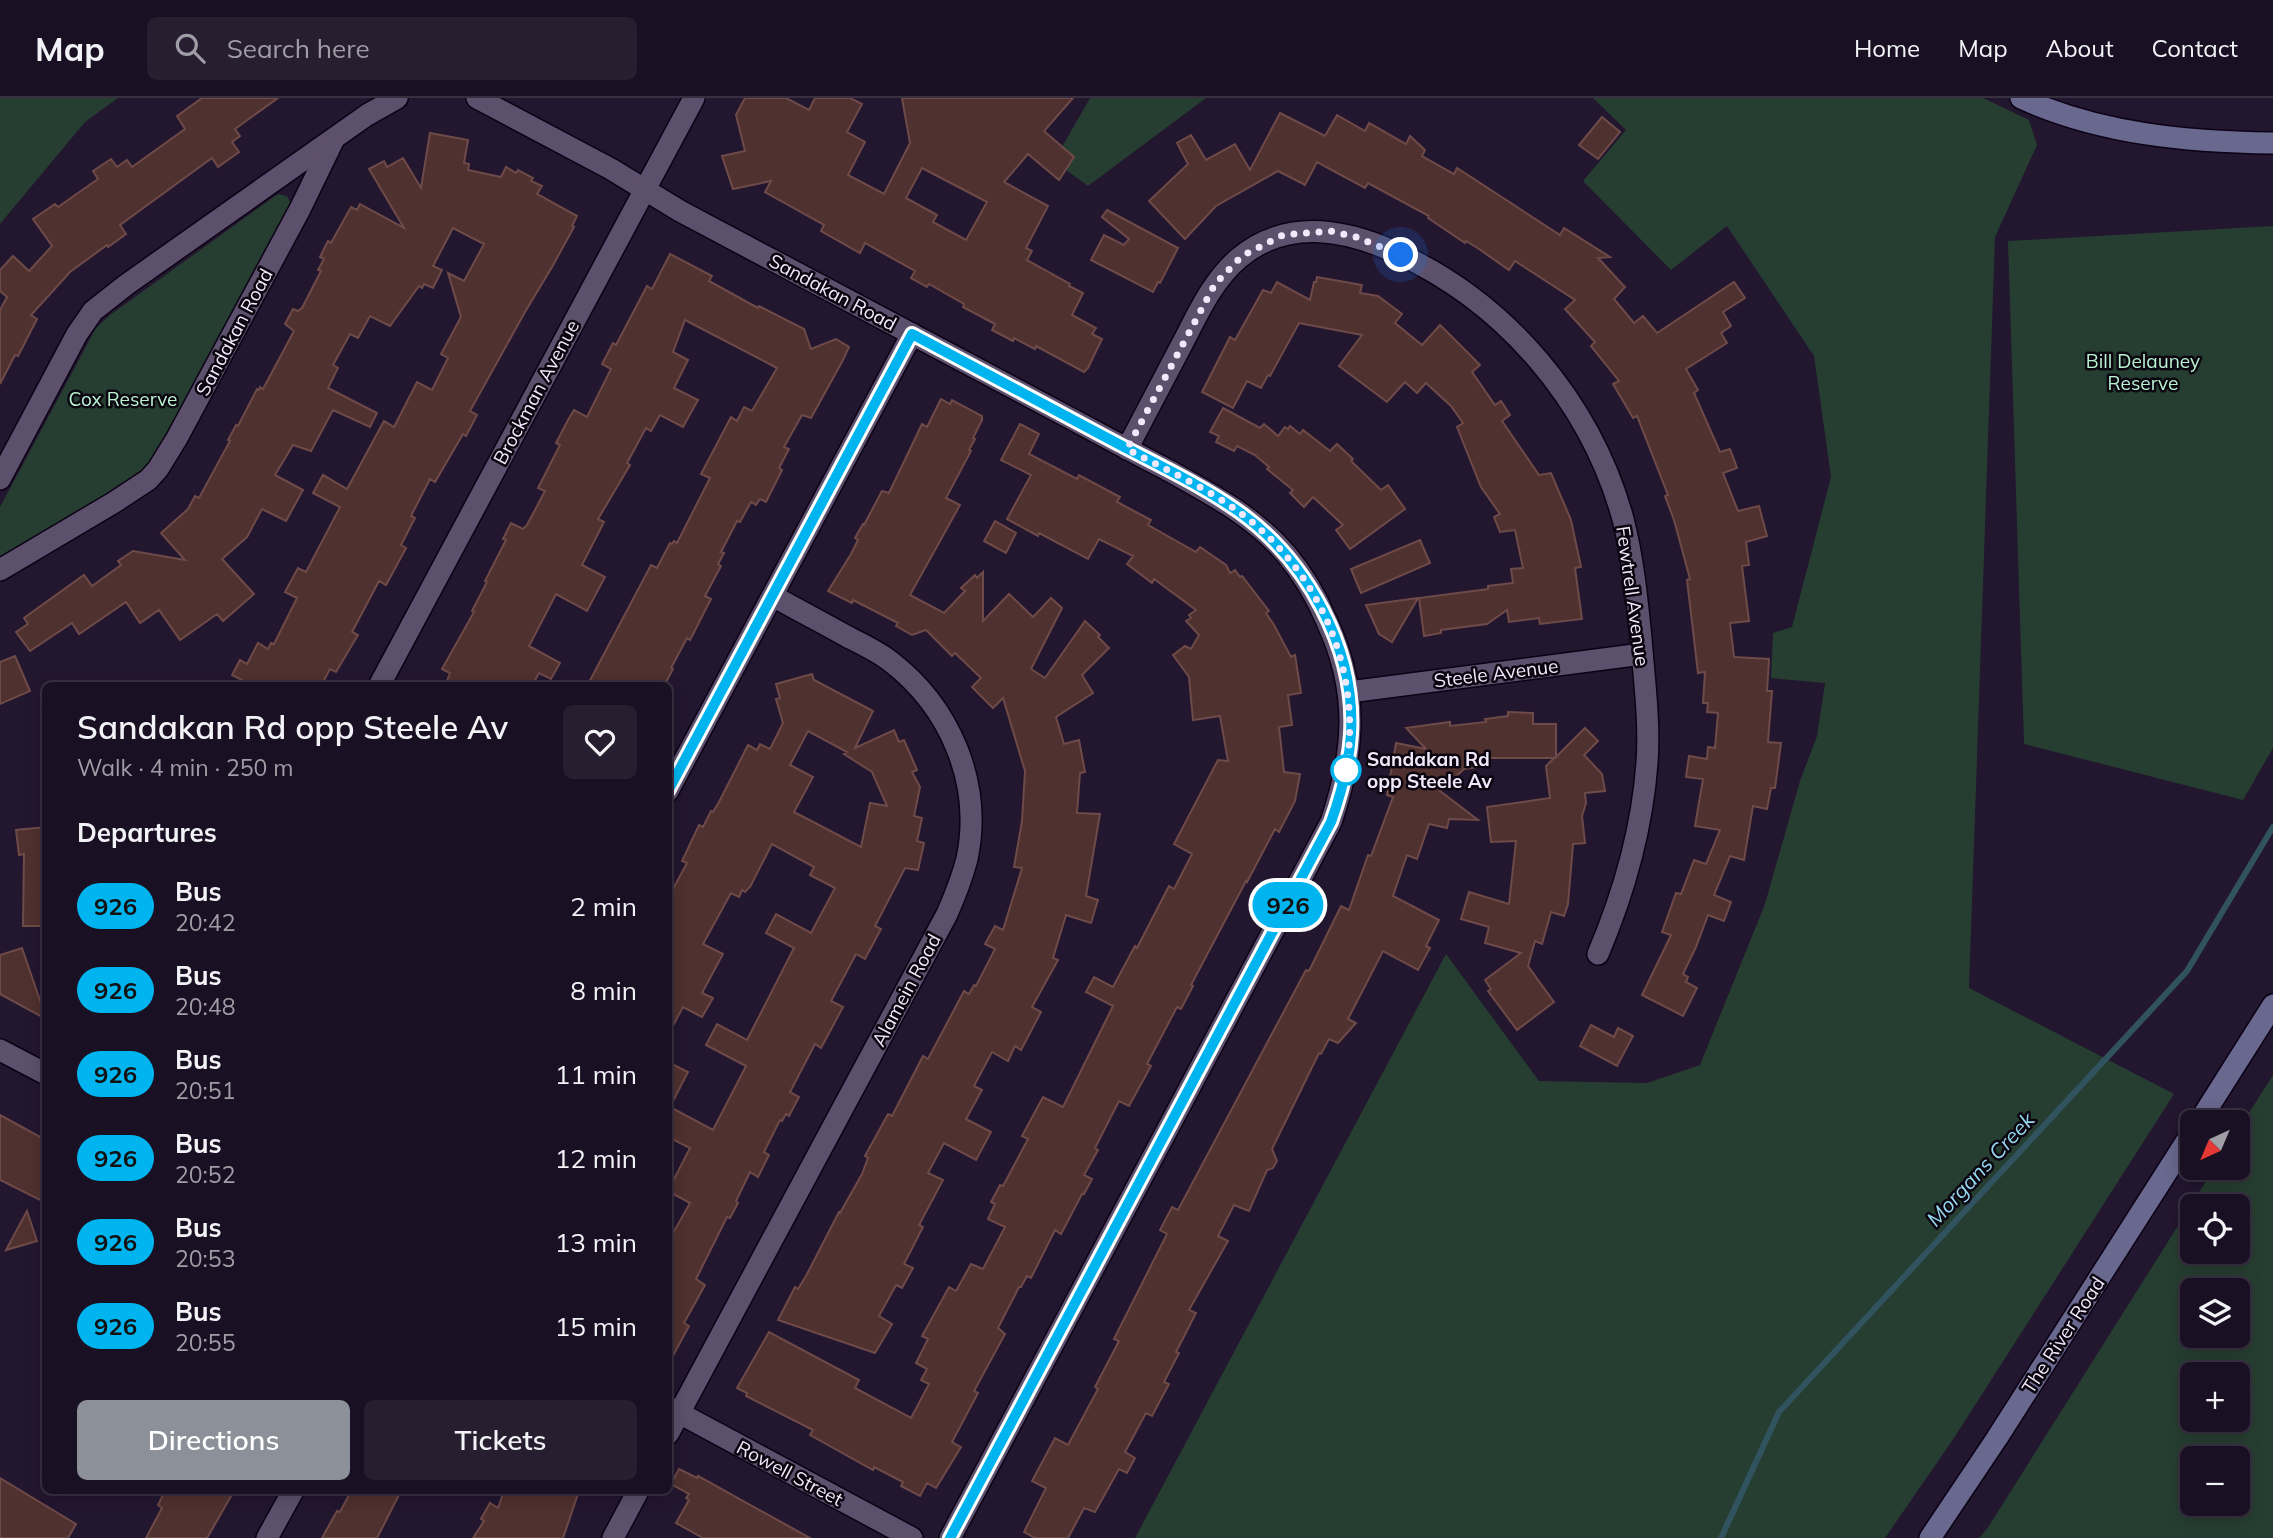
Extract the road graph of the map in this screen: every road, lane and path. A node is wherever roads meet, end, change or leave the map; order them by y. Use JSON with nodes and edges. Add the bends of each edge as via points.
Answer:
{"nodes":[{"id":1,"x":397,"y":98,"type":"edge"},
{"id":2,"x":477,"y":98,"type":"edge"},
{"id":3,"x":694,"y":98,"type":"edge"},
{"id":4,"x":2021,"y":98,"type":"edge"},
{"id":5,"x":334,"y":139,"type":"junction"},
{"id":6,"x":2273,"y":143,"type":"edge"},
{"id":7,"x":645,"y":189,"type":"junction"},
{"id":8,"x":912,"y":334,"type":"junction"},
{"id":9,"x":1127,"y":449,"type":"junction"},
{"id":10,"x":0,"y":479,"type":"edge"},
{"id":11,"x":0,"y":570,"type":"edge"},
{"id":12,"x":772,"y":596,"type":"junction"},
{"id":13,"x":1642,"y":654,"type":"junction"},
{"id":14,"x":381,"y":682,"type":"edge"},
{"id":15,"x":1349,"y":692,"type":"junction"},
{"id":16,"x":672,"y":784,"type":"edge"},
{"id":17,"x":1598,"y":954,"type":"dead end"},
{"id":18,"x":2273,"y":1005,"type":"edge"},
{"id":19,"x":0,"y":1050,"type":"edge"},
{"id":20,"x":42,"y":1072,"type":"edge"},
{"id":21,"x":2207,"y":1110,"type":"edge"},
{"id":22,"x":2180,"y":1151,"type":"edge"},
{"id":23,"x":674,"y":1410,"type":"edge"},
{"id":24,"x":291,"y":1494,"type":"edge"},
{"id":25,"x":636,"y":1494,"type":"edge"},
{"id":26,"x":267,"y":1538,"type":"edge"},
{"id":27,"x":613,"y":1538,"type":"edge"},
{"id":28,"x":912,"y":1538,"type":"edge"},
{"id":29,"x":950,"y":1538,"type":"edge"},
{"id":30,"x":1930,"y":1538,"type":"edge"}],
"edges":[{"from":1,"to":5,"type":"street","name":"Sandakan Road"},
{"from":2,"to":7,"type":"street","name":"Sandakan Road"},
{"from":3,"to":7,"type":"street","name":"Brockman Avenue"},
{"from":4,"to":6,"type":"main road","via":[[2099,124],[2154,136]]},
{"from":5,"to":10,"type":"street","name":"Sandakan Road","via":[[93,311]]},
{"from":5,"to":11,"type":"street","name":"Sandakan Road","via":[[158,469],[133,491]]},
{"from":7,"to":8,"type":"street","name":"Sandakan Road"},
{"from":7,"to":14,"type":"street","name":"Brockman Avenue"},
{"from":8,"to":9,"type":"street","name":"Sandakan Road"},
{"from":8,"to":12,"type":"street"},
{"from":9,"to":13,"type":"street","name":"Fewtrell Avenue","via":[[1215,284],[1242,256],[1283,235],[1307,231],[1330,231],[1387,248],[1440,275],[1495,316],[1530,350],[1568,398],[1601,459],[1622,518]]},
{"from":9,"to":15,"type":"street","name":"Sandakan Road","via":[[1238,510],[1287,555],[1329,626]]},
{"from":12,"to":16,"type":"street"},
{"from":12,"to":23,"type":"street","name":"Alamein Road","via":[[887,659],[933,702],[962,757],[971,827],[967,858],[947,914]]},
{"from":13,"to":15,"type":"street","name":"Steele Avenue"},
{"from":13,"to":17,"type":"street","name":"Fewtrell Avenue","via":[[1647,732],[1642,803],[1624,886]]},
{"from":15,"to":29,"type":"street","name":"Sandakan Road","via":[[1347,766],[1331,822]]},
{"from":18,"to":21,"type":"main road"},
{"from":19,"to":20,"type":"street"},
{"from":22,"to":30,"type":"main road","name":"The River Road"},
{"from":23,"to":28,"type":"street","name":"Rowell Street"},
{"from":24,"to":26,"type":"street"},
{"from":25,"to":27,"type":"street"}]}
